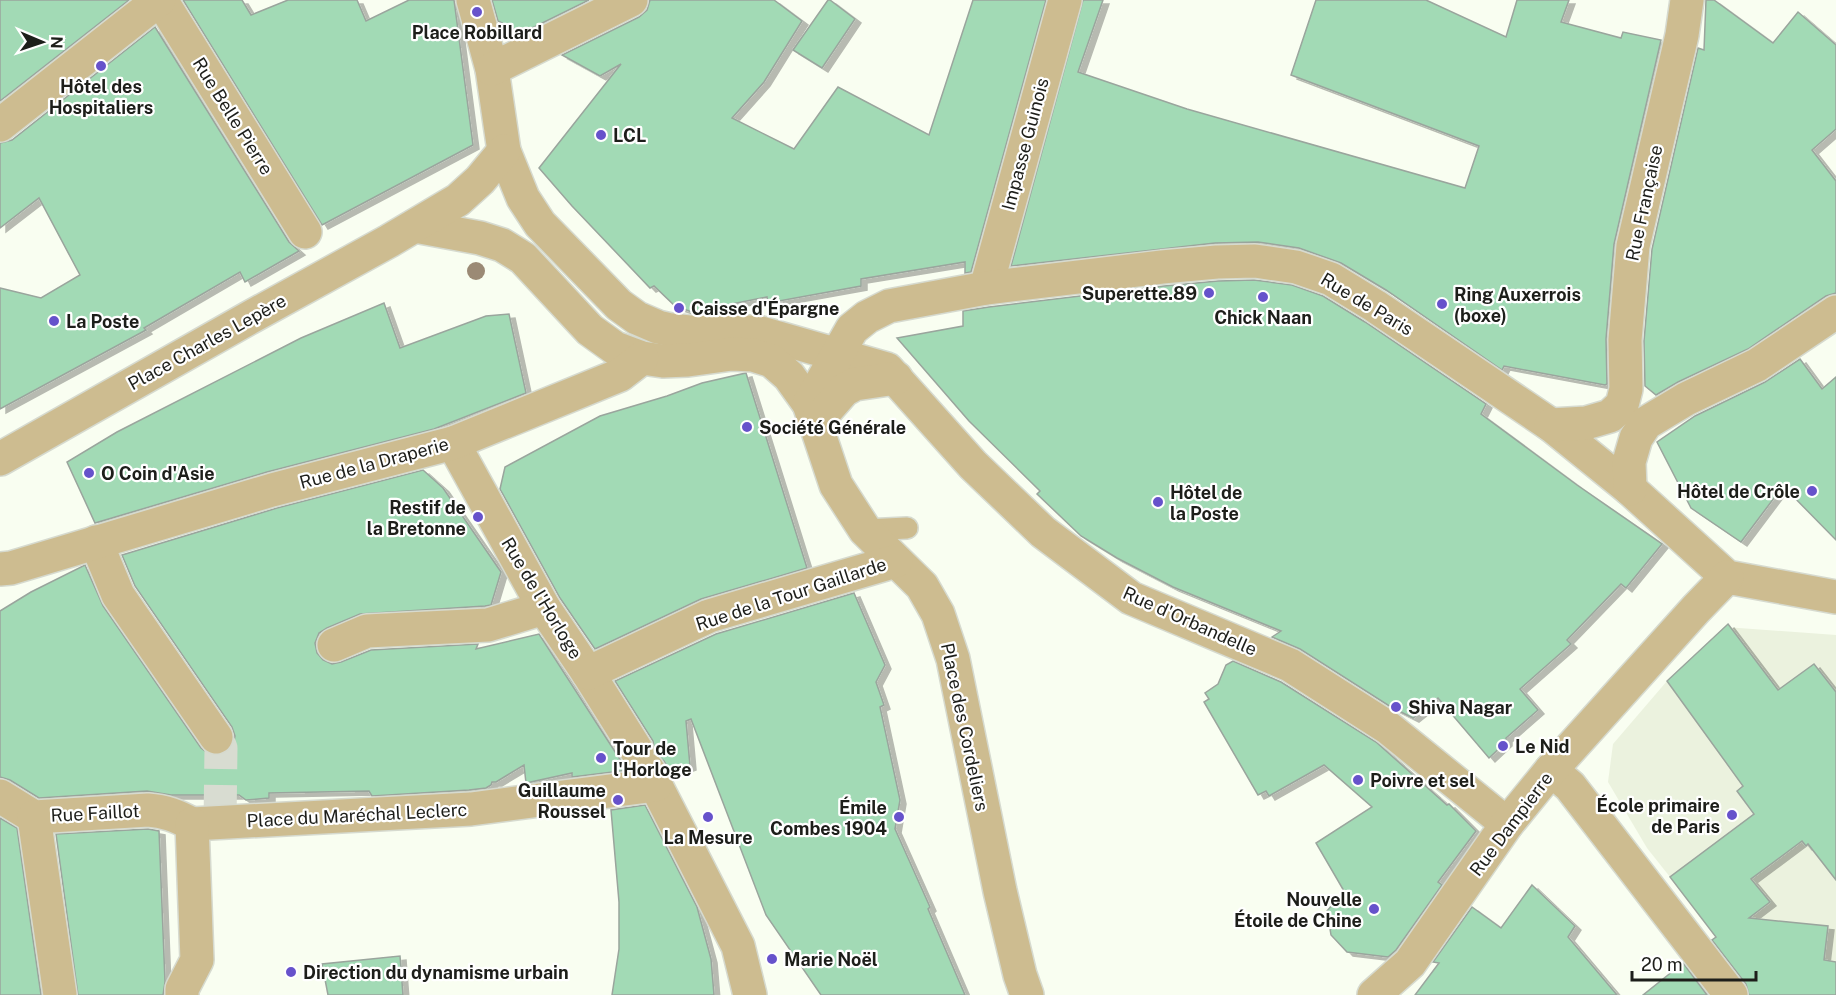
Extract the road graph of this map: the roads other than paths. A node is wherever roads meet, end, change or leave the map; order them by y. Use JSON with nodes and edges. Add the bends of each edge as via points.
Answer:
{"nodes":[{"id":1,"x":160,"y":0,"type":"edge"},
{"id":2,"x":473,"y":0,"type":"edge"},
{"id":3,"x":631,"y":0,"type":"edge"},
{"id":4,"x":1065,"y":0,"type":"edge"},
{"id":5,"x":1687,"y":0,"type":"edge"},
{"id":6,"x":492,"y":69,"type":"junction"},
{"id":7,"x":0,"y":125,"type":"edge"},
{"id":8,"x":504,"y":151,"type":"junction"},
{"id":9,"x":416,"y":226,"type":"junction"},
{"id":10,"x":305,"y":232,"type":"dead end"},
{"id":11,"x":986,"y":288,"type":"junction"},
{"id":12,"x":1836,"y":312,"type":"edge"},
{"id":13,"x":838,"y":354,"type":"junction"},
{"id":14,"x":642,"y":358,"type":"junction"},
{"id":15,"x":896,"y":378,"type":"junction"},
{"id":16,"x":812,"y":413,"type":"junction"},
{"id":17,"x":1551,"y":425,"type":"junction"},
{"id":18,"x":453,"y":443,"type":"junction"},
{"id":19,"x":0,"y":459,"type":"edge"},
{"id":20,"x":1630,"y":489,"type":"junction"},
{"id":21,"x":907,"y":528,"type":"dead end"},
{"id":22,"x":865,"y":530,"type":"junction"},
{"id":23,"x":96,"y":542,"type":"junction"},
{"id":24,"x":896,"y":561,"type":"junction"},
{"id":25,"x":0,"y":569,"type":"edge"},
{"id":26,"x":1727,"y":578,"type":"junction"},
{"id":27,"x":1836,"y":597,"type":"edge"},
{"id":28,"x":544,"y":608,"type":"junction"},
{"id":29,"x":334,"y":645,"type":"dead end"},
{"id":30,"x":588,"y":673,"type":"junction"},
{"id":31,"x":216,"y":737,"type":"tunnel mouth"},
{"id":32,"x":647,"y":769,"type":"junction"},
{"id":33,"x":1551,"y":770,"type":"junction"},
{"id":34,"x":0,"y":796,"type":"edge"},
{"id":35,"x":34,"y":816,"type":"junction"},
{"id":36,"x":192,"y":824,"type":"junction"},
{"id":37,"x":1507,"y":824,"type":"junction"},
{"id":38,"x":60,"y":995,"type":"edge"},
{"id":39,"x":182,"y":995,"type":"edge"},
{"id":40,"x":750,"y":995,"type":"edge"},
{"id":41,"x":1027,"y":995,"type":"edge"},
{"id":42,"x":1374,"y":995,"type":"edge"},
{"id":43,"x":1731,"y":995,"type":"edge"}],
"edges":[{"from":1,"to":7,"type":"street"},
{"from":1,"to":10,"type":"street","name":"Rue Belle Pierre"},
{"from":2,"to":6,"type":"street"},
{"from":3,"to":6,"type":"street"},
{"from":4,"to":11,"type":"street","name":"Impasse Guinois"},
{"from":5,"to":17,"type":"street","name":"Rue Française","via":[[1633,246],[1622,405],[1610,416],[1586,423]]},
{"from":6,"to":8,"type":"street"},
{"from":8,"to":9,"type":"street","name":"Place Charles Lepère","via":[[469,192]]},
{"from":8,"to":13,"type":"street","via":[[523,198],[540,224],[619,305],[637,318],[658,327],[689,332],[758,332]]},
{"from":9,"to":14,"type":"street","via":[[502,245],[523,258],[590,330],[615,348]]},
{"from":9,"to":19,"type":"street","name":"Place Charles Lepère"},
{"from":11,"to":13,"type":"street","name":"Rue de Paris","via":[[889,306],[852,329]]},
{"from":11,"to":17,"type":"street","name":"Rue de Paris","via":[[1217,262],[1255,261],[1296,267],[1331,279],[1375,306]]},
{"from":12,"to":20,"type":"street","via":[[1757,366],[1686,399],[1646,423],[1636,438],[1629,462]]},
{"from":13,"to":15,"type":"street","name":"Rue d'Orbandelle","via":[[887,369]]},
{"from":13,"to":16,"type":"street","name":"Rue de Paris"},
{"from":14,"to":16,"type":"street","via":[[688,360],[732,354],[772,361],[789,376]]},
{"from":14,"to":18,"type":"street","name":"Rue de la Draperie","via":[[620,375]]},
{"from":15,"to":16,"type":"street","via":[[855,384]]},
{"from":15,"to":37,"type":"street","name":"Rue d'Orbandelle","via":[[973,465],[1042,532],[1131,598],[1290,665],[1387,727]]},
{"from":16,"to":22,"type":"street","name":"Place des Cordeliers","via":[[837,484]]},
{"from":17,"to":20,"type":"street","name":"Rue de Paris"},
{"from":18,"to":23,"type":"street","name":"Rue de la Draperie","via":[[272,490]]},
{"from":18,"to":28,"type":"street","name":"Rue de l'Horloge"},
{"from":20,"to":26,"type":"street","name":"Rue de Paris"},
{"from":21,"to":22,"type":"lane"},
{"from":22,"to":24,"type":"street","name":"Place des Cordeliers"},
{"from":23,"to":25,"type":"street","name":"Rue de la Draperie"},
{"from":23,"to":31,"type":"street","via":[[118,595]]},
{"from":24,"to":30,"type":"street","name":"Rue de la Tour Gaillarde","via":[[709,616]]},
{"from":24,"to":41,"type":"street","name":"Place des Cordeliers","via":[[922,586],[938,614],[953,658],[1000,891]]},
{"from":26,"to":27,"type":"street"},
{"from":26,"to":33,"type":"street","name":"Rue Dampierre"},
{"from":28,"to":29,"type":"street","via":[[488,625],[367,631]]},
{"from":28,"to":30,"type":"street","name":"Rue de l'Horloge"},
{"from":30,"to":32,"type":"street","name":"Rue de l'Horloge"},
{"from":32,"to":36,"type":"street","name":"Place du Maréchal Leclerc","via":[[471,809]]},
{"from":32,"to":40,"type":"street","name":"Rue de l'Horloge","via":[[738,946]]},
{"from":33,"to":37,"type":"street","name":"Rue Dampierre"},
{"from":33,"to":43,"type":"street","via":[[1570,786]]},
{"from":34,"to":35,"type":"street","name":"Rue Faillot"},
{"from":35,"to":36,"type":"street","name":"Rue Faillot","via":[[148,810],[177,815]]},
{"from":35,"to":38,"type":"street"},
{"from":36,"to":39,"type":"street","via":[[197,960]]},
{"from":37,"to":42,"type":"street","name":"Rue Dampierre","via":[[1410,963]]}]}
